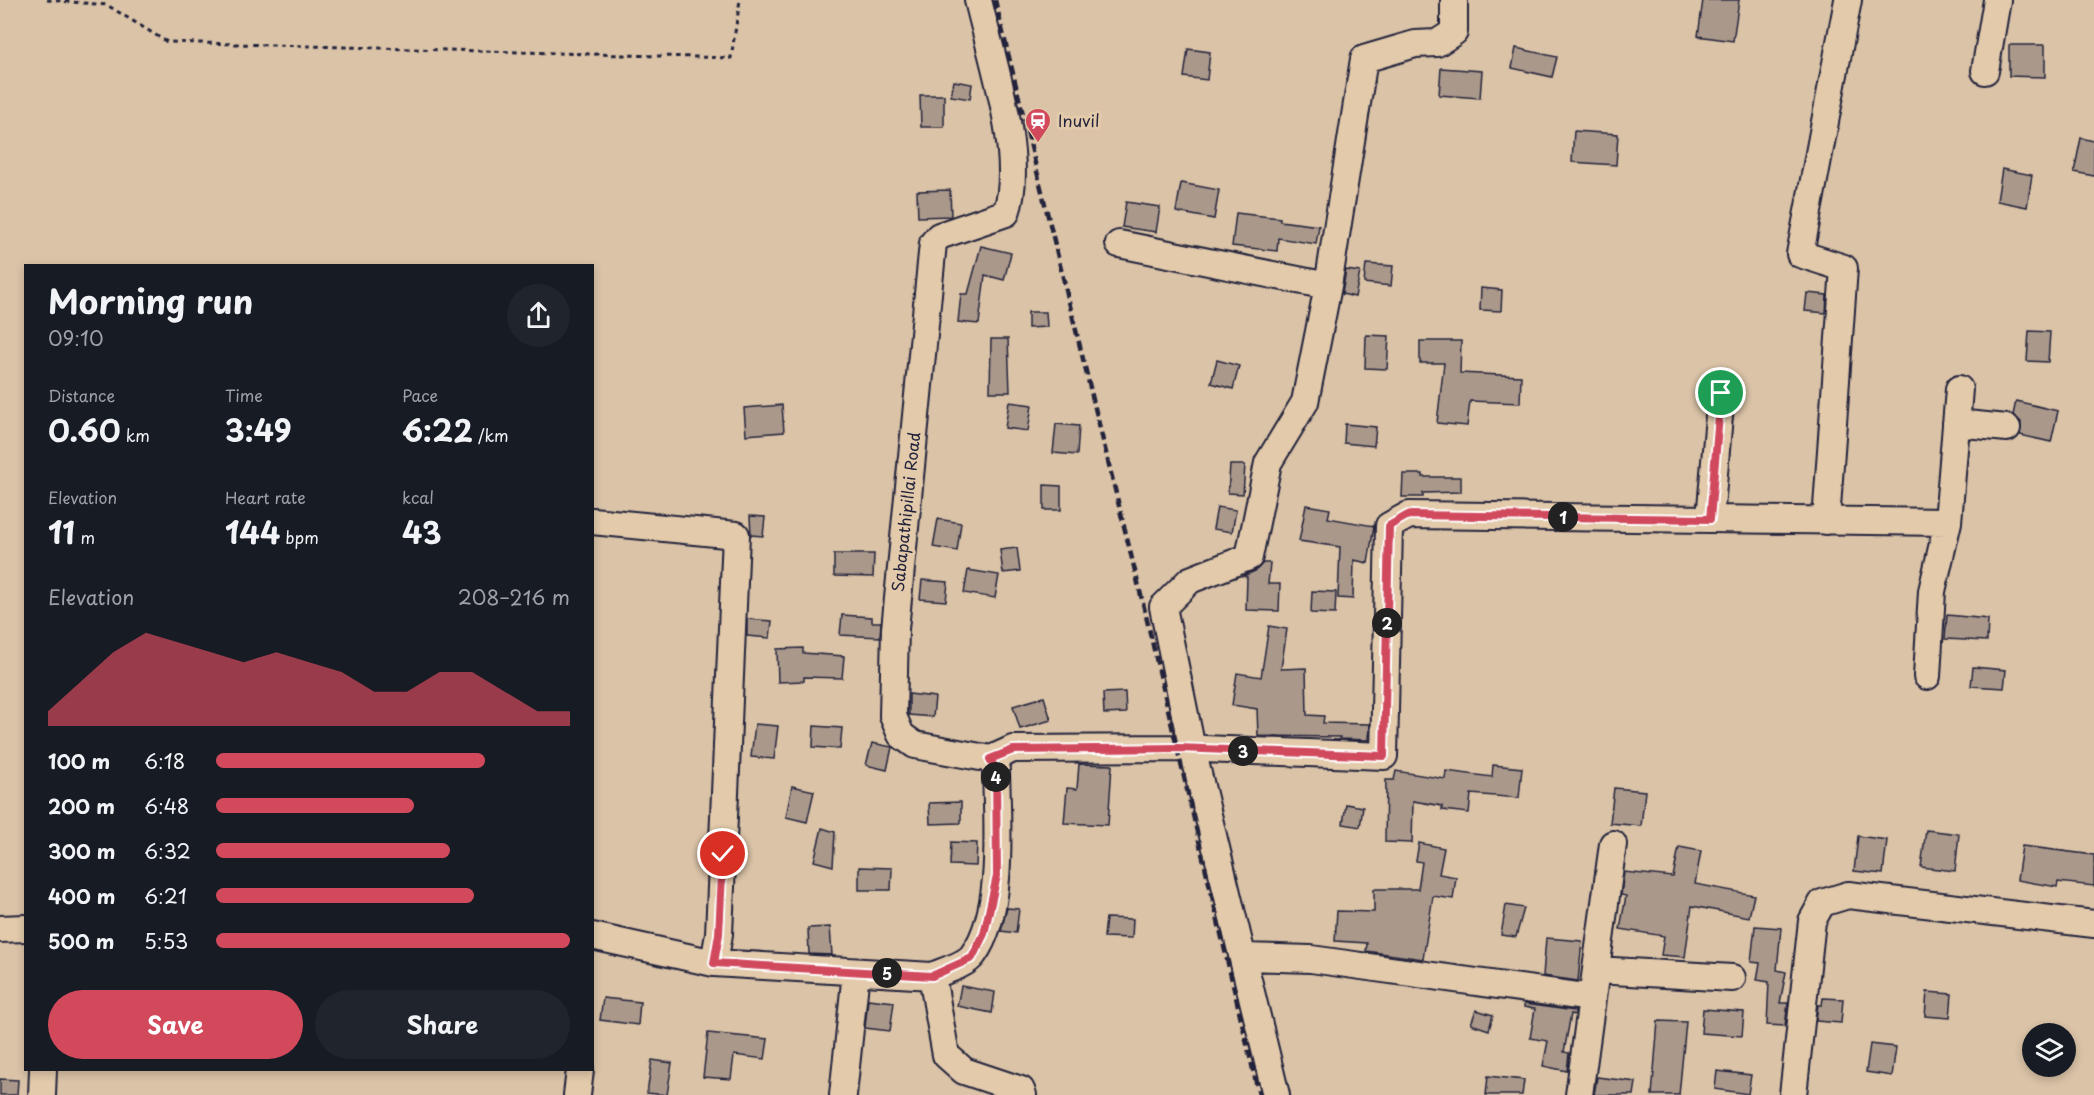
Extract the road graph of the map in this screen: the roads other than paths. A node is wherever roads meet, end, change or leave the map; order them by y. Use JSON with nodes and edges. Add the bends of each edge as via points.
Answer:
{"nodes":[{"id":1,"x":978,"y":0,"type":"edge"},
{"id":2,"x":1454,"y":0,"type":"edge"},
{"id":3,"x":1848,"y":0,"type":"edge"},
{"id":4,"x":1996,"y":0,"type":"edge"},
{"id":5,"x":1985,"y":71,"type":"dead end"},
{"id":6,"x":1119,"y":244,"type":"dead end"},
{"id":7,"x":1328,"y":286,"type":"junction"},
{"id":8,"x":1959,"y":389,"type":"dead end"},
{"id":9,"x":1721,"y":393,"type":"dead end"},
{"id":10,"x":1956,"y":423,"type":"junction"},
{"id":11,"x":2007,"y":428,"type":"dead end"},
{"id":12,"x":1710,"y":519,"type":"junction"},
{"id":13,"x":594,"y":521,"type":"edge"},
{"id":14,"x":1826,"y":521,"type":"junction"},
{"id":15,"x":1948,"y":522,"type":"junction"},
{"id":16,"x":1927,"y":676,"type":"dead end"},
{"id":17,"x":1192,"y":749,"type":"junction"},
{"id":18,"x":990,"y":759,"type":"junction"},
{"id":19,"x":1613,"y":844,"type":"dead end"},
{"id":20,"x":2094,"y":924,"type":"edge"},
{"id":21,"x":24,"y":928,"type":"edge"},
{"id":22,"x":0,"y":929,"type":"edge"},
{"id":23,"x":594,"y":940,"type":"edge"},
{"id":24,"x":1244,"y":957,"type":"junction"},
{"id":25,"x":714,"y":963,"type":"junction"},
{"id":26,"x":1596,"y":970,"type":"junction"},
{"id":27,"x":856,"y":972,"type":"junction"},
{"id":28,"x":932,"y":976,"type":"junction"},
{"id":29,"x":1732,"y":978,"type":"dead end"},
{"id":30,"x":1592,"y":998,"type":"junction"},
{"id":31,"x":43,"y":1071,"type":"edge"},
{"id":32,"x":580,"y":1071,"type":"edge"},
{"id":33,"x":42,"y":1095,"type":"edge"},
{"id":34,"x":577,"y":1095,"type":"edge"},
{"id":35,"x":843,"y":1095,"type":"edge"},
{"id":36,"x":1023,"y":1095,"type":"edge"},
{"id":37,"x":1276,"y":1095,"type":"edge"},
{"id":38,"x":1579,"y":1095,"type":"edge"},
{"id":39,"x":1793,"y":1095,"type":"edge"}],
"edges":[{"from":1,"to":18,"type":"street","name":"Sabapathipillai Road","via":[[1010,138],[1011,198],[1006,213],[939,236],[933,243],[895,629],[893,716],[901,735],[915,745]]},
{"from":2,"to":7,"type":"street","via":[[1454,32],[1437,43],[1415,44],[1364,59]]},
{"from":3,"to":14,"type":"street","via":[[1800,254],[1844,268]]},
{"from":4,"to":5,"type":"street"},
{"from":6,"to":7,"type":"street"},
{"from":7,"to":17,"type":"street","via":[[1305,402],[1268,462],[1249,557],[1190,580],[1163,607]]},
{"from":8,"to":10,"type":"street"},
{"from":9,"to":12,"type":"street"},
{"from":10,"to":11,"type":"street"},
{"from":10,"to":15,"type":"street"},
{"from":12,"to":14,"type":"street"},
{"from":12,"to":17,"type":"street","via":[[1408,515],[1389,526],[1384,756]]},
{"from":13,"to":25,"type":"street","via":[[736,535],[719,934]]},
{"from":14,"to":15,"type":"street"},
{"from":15,"to":16,"type":"street","via":[[1932,591]]},
{"from":17,"to":18,"type":"street","via":[[1013,750]]},
{"from":17,"to":24,"type":"street"},
{"from":18,"to":28,"type":"street","via":[[996,770],[997,876],[984,934],[972,958]]},
{"from":19,"to":26,"type":"street"},
{"from":20,"to":39,"type":"street","via":[[1848,895],[1822,903],[1812,921]]},
{"from":21,"to":22,"type":"street"},
{"from":23,"to":25,"type":"street"},
{"from":24,"to":30,"type":"street","via":[[1311,959]]},
{"from":24,"to":37,"type":"street"},
{"from":25,"to":27,"type":"street"},
{"from":26,"to":29,"type":"street"},
{"from":26,"to":30,"type":"street"},
{"from":27,"to":28,"type":"street"},
{"from":27,"to":35,"type":"street"},
{"from":28,"to":36,"type":"street","via":[[946,1055],[964,1071],[1021,1090]]},
{"from":30,"to":38,"type":"street"},
{"from":31,"to":33,"type":"street"},
{"from":32,"to":34,"type":"street"}]}
